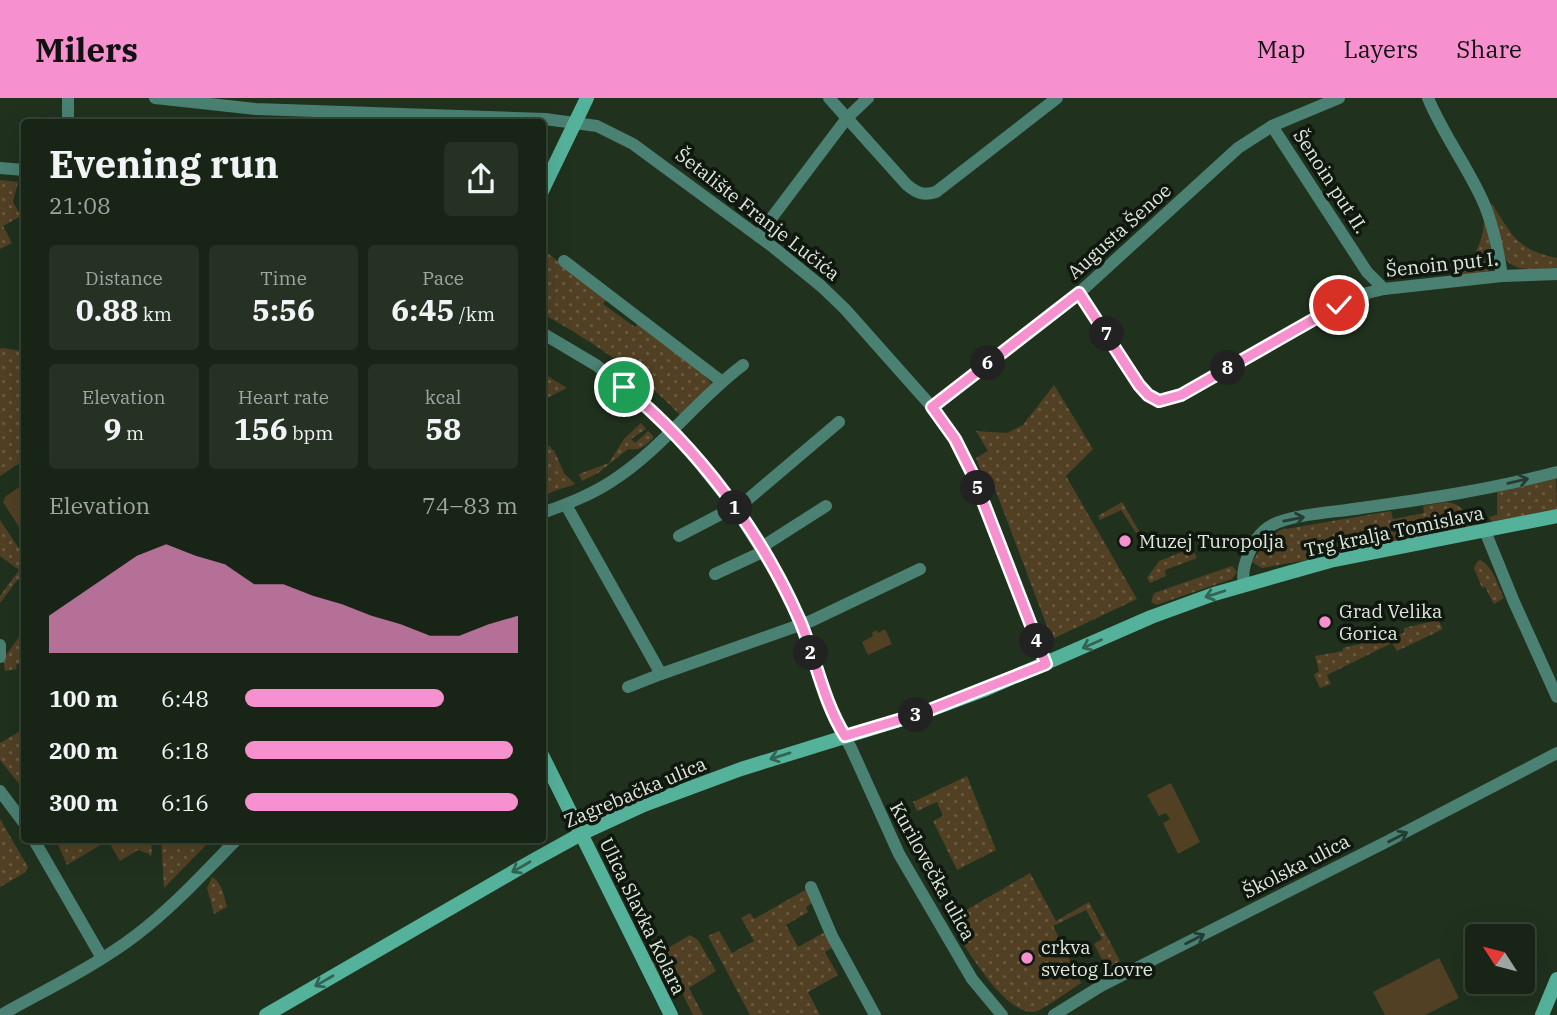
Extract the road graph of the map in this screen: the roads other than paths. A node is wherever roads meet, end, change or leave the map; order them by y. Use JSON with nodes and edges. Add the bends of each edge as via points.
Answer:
{"nodes":[{"id":1,"x":68,"y":98,"type":"edge"},
{"id":2,"x":155,"y":98,"type":"edge"},
{"id":3,"x":587,"y":98,"type":"edge"},
{"id":4,"x":829,"y":98,"type":"edge"},
{"id":5,"x":868,"y":98,"type":"edge"},
{"id":6,"x":1057,"y":98,"type":"edge"},
{"id":7,"x":1339,"y":98,"type":"edge"},
{"id":8,"x":1428,"y":98,"type":"edge"},
{"id":9,"x":256,"y":109,"type":"junction"},
{"id":10,"x":847,"y":118,"type":"junction"},
{"id":11,"x":68,"y":119,"type":"edge"},
{"id":12,"x":257,"y":119,"type":"edge"},
{"id":13,"x":540,"y":119,"type":"edge"},
{"id":14,"x":546,"y":120,"type":"edge"},
{"id":15,"x":574,"y":123,"type":"junction"},
{"id":16,"x":1272,"y":126,"type":"junction"},
{"id":17,"x":0,"y":168,"type":"edge"},
{"id":18,"x":21,"y":170,"type":"edge"},
{"id":19,"x":546,"y":182,"type":"edge"},
{"id":20,"x":758,"y":236,"type":"junction"},
{"id":21,"x":564,"y":261,"type":"dead end"},
{"id":22,"x":1557,"y":274,"type":"edge"},
{"id":23,"x":1502,"y":276,"type":"junction"},
{"id":24,"x":1384,"y":289,"type":"junction"},
{"id":25,"x":1079,"y":293,"type":"junction"},
{"id":26,"x":546,"y":335,"type":"edge"},
{"id":27,"x":743,"y":366,"type":"dead end"},
{"id":28,"x":722,"y":381,"type":"junction"},
{"id":29,"x":932,"y":407,"type":"junction"},
{"id":30,"x":839,"y":422,"type":"dead end"},
{"id":31,"x":672,"y":430,"type":"junction"},
{"id":32,"x":1557,"y":472,"type":"edge"},
{"id":33,"x":566,"y":505,"type":"junction"},
{"id":34,"x":826,"y":506,"type":"dead end"},
{"id":35,"x":735,"y":508,"type":"junction"},
{"id":36,"x":546,"y":512,"type":"edge"},
{"id":37,"x":1557,"y":516,"type":"edge"},
{"id":38,"x":1485,"y":531,"type":"junction"},
{"id":39,"x":679,"y":536,"type":"dead end"},
{"id":40,"x":763,"y":550,"type":"junction"},
{"id":41,"x":920,"y":569,"type":"dead end"},
{"id":42,"x":715,"y":574,"type":"dead end"},
{"id":43,"x":1244,"y":585,"type":"junction"},
{"id":44,"x":802,"y":625,"type":"junction"},
{"id":45,"x":0,"y":645,"type":"edge"},
{"id":46,"x":0,"y":657,"type":"edge"},
{"id":47,"x":1046,"y":664,"type":"junction"},
{"id":48,"x":661,"y":674,"type":"junction"},
{"id":49,"x":628,"y":687,"type":"dead end"},
{"id":50,"x":1557,"y":697,"type":"edge"},
{"id":51,"x":845,"y":736,"type":"junction"},
{"id":52,"x":1557,"y":753,"type":"edge"},
{"id":53,"x":546,"y":763,"type":"edge"},
{"id":54,"x":0,"y":791,"type":"edge"},
{"id":55,"x":21,"y":819,"type":"edge"},
{"id":56,"x":580,"y":834,"type":"junction"},
{"id":57,"x":36,"y":843,"type":"edge"},
{"id":58,"x":233,"y":843,"type":"edge"},
{"id":59,"x":811,"y":887,"type":"dead end"},
{"id":60,"x":102,"y":958,"type":"junction"},
{"id":61,"x":1557,"y":979,"type":"edge"},
{"id":62,"x":1,"y":1015,"type":"edge"},
{"id":63,"x":266,"y":1015,"type":"edge"},
{"id":64,"x":671,"y":1015,"type":"edge"},
{"id":65,"x":875,"y":1015,"type":"edge"},
{"id":66,"x":1002,"y":1015,"type":"edge"},
{"id":67,"x":1054,"y":1015,"type":"edge"},
{"id":68,"x":1542,"y":1015,"type":"edge"}],
"edges":[{"from":1,"to":11,"type":"street"},
{"from":2,"to":9,"type":"street","name":"Šetalište Franje Lučića"},
{"from":3,"to":15,"type":"main road"},
{"from":4,"to":10,"type":"street"},
{"from":5,"to":10,"type":"street"},
{"from":6,"to":10,"type":"street","via":[[927,195],[907,185]]},
{"from":7,"to":16,"type":"street","name":"Augusta Šenoe"},
{"from":8,"to":23,"type":"street","via":[[1480,194],[1495,236]]},
{"from":9,"to":12,"type":"street"},
{"from":9,"to":13,"type":"street","name":"Šetalište Franje Lučića"},
{"from":10,"to":20,"type":"street"},
{"from":14,"to":15,"type":"street","name":"Šetalište Franje Lučića"},
{"from":15,"to":19,"type":"main road"},
{"from":15,"to":20,"type":"street","name":"Šetalište Franje Lučića","via":[[597,127],[633,144]]},
{"from":16,"to":24,"type":"street","name":"Šenoin put II.","via":[[1367,272]]},
{"from":16,"to":25,"type":"street","name":"Augusta Šenoe","via":[[1238,148]]},
{"from":17,"to":18,"type":"street"},
{"from":20,"to":29,"type":"street","name":"Šetalište Franje Lučića","via":[[845,309]]},
{"from":21,"to":28,"type":"street"},
{"from":22,"to":23,"type":"street","name":"Šenoin put I."},
{"from":23,"to":24,"type":"street","name":"Šenoin put I."},
{"from":24,"to":25,"type":"street","name":"Šenoin put I.","via":[[1350,299],[1181,395],[1159,401],[1139,385]]},
{"from":25,"to":29,"type":"street","name":"Augusta Šenoe"},
{"from":26,"to":31,"type":"street","name":"Kurilovečka ulica","via":[[596,365]]},
{"from":27,"to":28,"type":"street"},
{"from":28,"to":31,"type":"street"},
{"from":29,"to":47,"type":"street","name":"Šetalište Franje Lučića","via":[[972,473]]},
{"from":30,"to":35,"type":"street"},
{"from":31,"to":33,"type":"street","via":[[620,476]]},
{"from":31,"to":35,"type":"street","name":"Kurilovečka ulica"},
{"from":43,"to":32,"type":"street","name":"Trg kralja Tomislava","one_way":true,"via":[[1245,561],[1265,530],[1280,522],[1486,489]]},
{"from":33,"to":36,"type":"street"},
{"from":33,"to":48,"type":"street"},
{"from":34,"to":40,"type":"street"},
{"from":35,"to":39,"type":"street"},
{"from":35,"to":40,"type":"street","name":"Kurilovečka ulica"},
{"from":37,"to":38,"type":"main road","name":"Trg kralja Tomislava"},
{"from":38,"to":43,"type":"main road","name":"Trg kralja Tomislava","via":[[1330,561]]},
{"from":38,"to":50,"type":"street"},
{"from":40,"to":42,"type":"street"},
{"from":40,"to":44,"type":"street","name":"Kurilovečka ulica"},
{"from":41,"to":44,"type":"street"},
{"from":43,"to":47,"type":"main road","name":"Trg kralja Tomislava","one_way":true,"via":[[1151,617]]},
{"from":44,"to":48,"type":"street"},
{"from":44,"to":51,"type":"street","name":"Kurilovečka ulica","via":[[835,720]]},
{"from":45,"to":46,"type":"street"},
{"from":47,"to":51,"type":"main road","name":"Zagrebačka ulica","via":[[934,708]]},
{"from":48,"to":49,"type":"street"},
{"from":51,"to":56,"type":"main road","name":"Zagrebačka ulica","one_way":true,"via":[[715,778]]},
{"from":51,"to":66,"type":"street","name":"Kurilovečka ulica","via":[[899,855],[972,979]]},
{"from":67,"to":52,"type":"street","name":"Školska ulica","one_way":true,"via":[[1079,998]]},
{"from":53,"to":56,"type":"main road","name":"Ulica Slavka Kolara"},
{"from":54,"to":55,"type":"street"},
{"from":56,"to":63,"type":"main road","name":"Zagrebačka ulica","one_way":true},
{"from":56,"to":64,"type":"main road","name":"Ulica Slavka Kolara"},
{"from":57,"to":60,"type":"street"},
{"from":58,"to":60,"type":"street","via":[[159,917]]},
{"from":59,"to":65,"type":"street"},
{"from":60,"to":62,"type":"street"},
{"from":61,"to":68,"type":"main road"}]}
